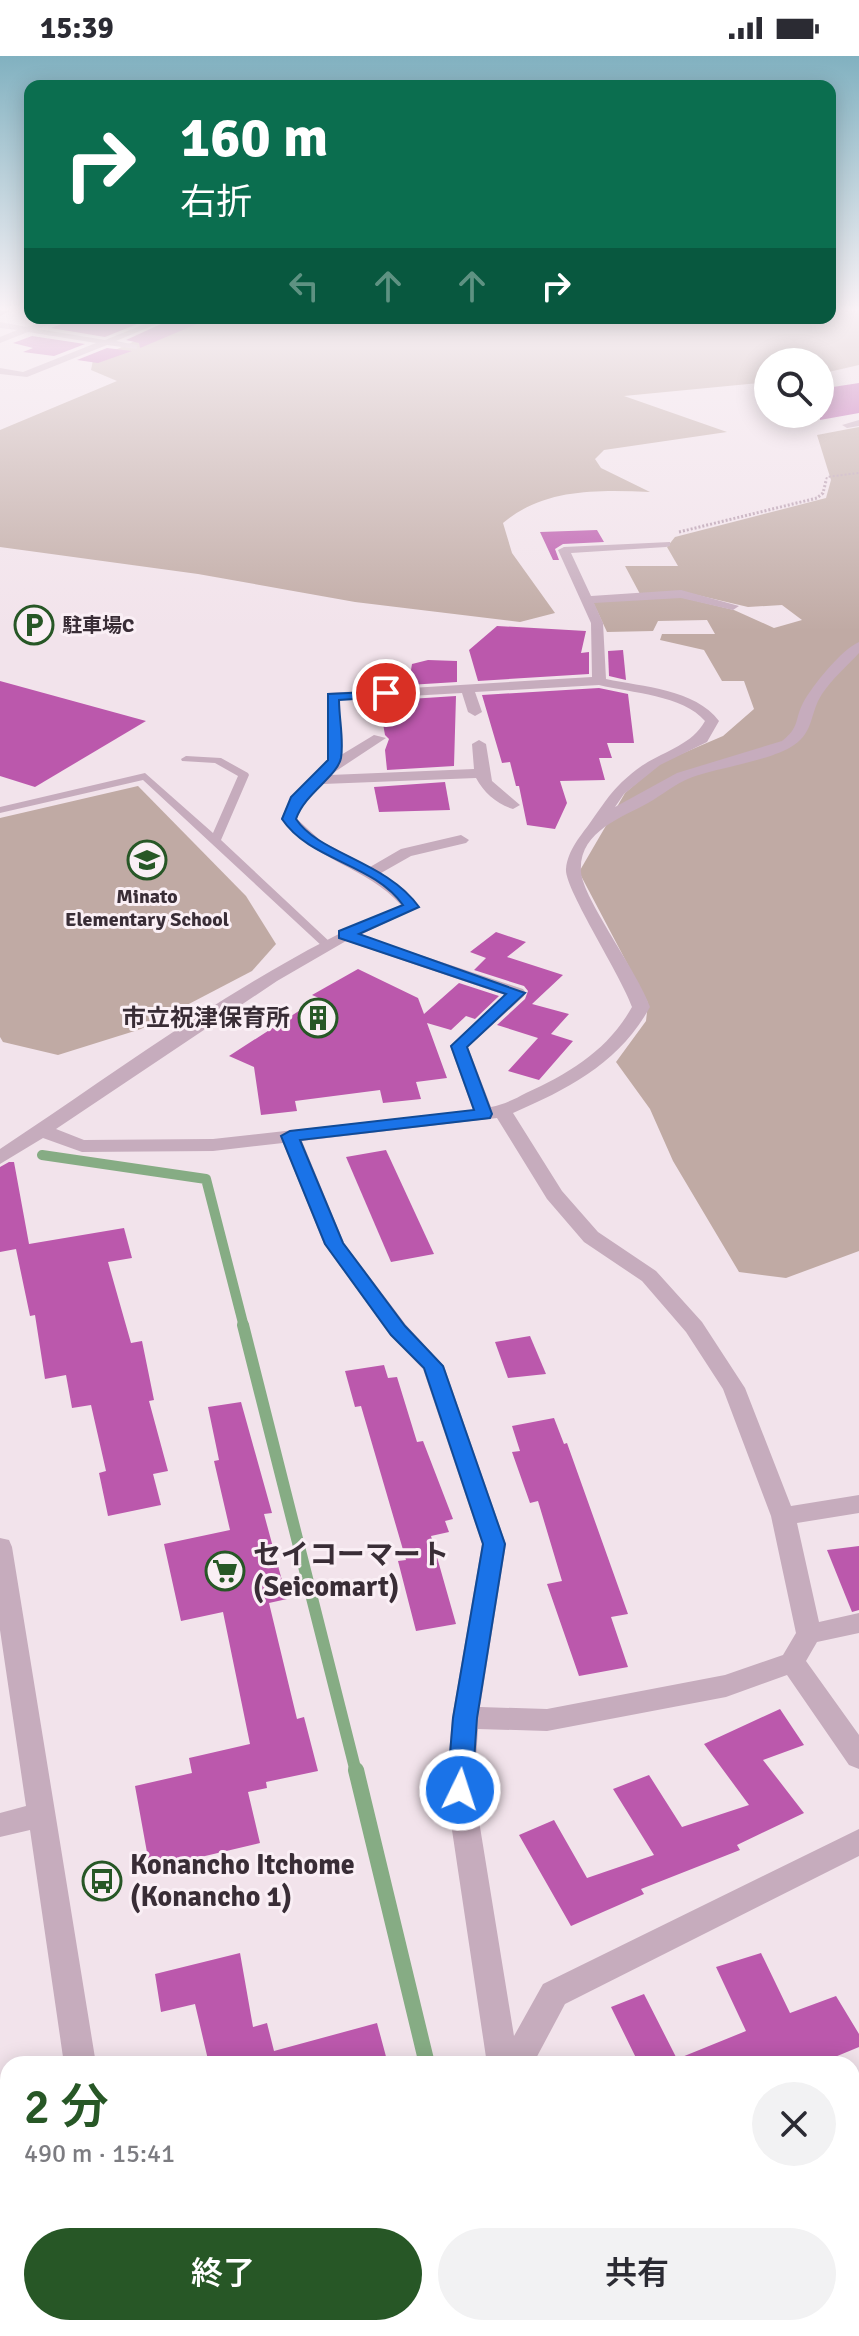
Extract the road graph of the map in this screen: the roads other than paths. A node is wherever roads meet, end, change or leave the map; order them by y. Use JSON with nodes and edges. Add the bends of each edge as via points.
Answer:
{"nodes":[{"id":1,"x":666,"y":544,"type":"road end"},
{"id":2,"x":586,"y":600,"type":"junction"},
{"id":3,"x":733,"y":606,"type":"dead end"},
{"id":4,"x":859,"y":646,"type":"edge"},
{"id":5,"x":599,"y":681,"type":"junction"},
{"id":6,"x":467,"y":688,"type":"junction"},
{"id":7,"x":475,"y":712,"type":"dead end"},
{"id":8,"x":379,"y":738,"type":"dead end"},
{"id":9,"x":479,"y":744,"type":"dead end"},
{"id":10,"x":186,"y":759,"type":"dead end"},
{"id":11,"x":480,"y":773,"type":"junction"},
{"id":12,"x":323,"y":775,"type":"junction"},
{"id":13,"x":513,"y":805,"type":"dead end"},
{"id":14,"x":0,"y":810,"type":"edge"},
{"id":15,"x":600,"y":820,"type":"junction"},
{"id":16,"x":461,"y":840,"type":"dead end"},
{"id":17,"x":215,"y":841,"type":"junction"},
{"id":18,"x":372,"y":872,"type":"junction"},
{"id":19,"x":345,"y":935,"type":"junction"},
{"id":20,"x":327,"y":945,"type":"junction"},
{"id":21,"x":493,"y":1113,"type":"junction"},
{"id":22,"x":44,"y":1131,"type":"junction"},
{"id":23,"x":290,"y":1136,"type":"junction"},
{"id":24,"x":0,"y":1158,"type":"edge"},
{"id":25,"x":859,"y":1504,"type":"edge"},
{"id":26,"x":783,"y":1516,"type":"junction"},
{"id":27,"x":0,"y":1547,"type":"edge"},
{"id":28,"x":859,"y":1623,"type":"edge"},
{"id":29,"x":809,"y":1634,"type":"junction"},
{"id":30,"x":792,"y":1662,"type":"junction"},
{"id":31,"x":465,"y":1718,"type":"junction"},
{"id":32,"x":859,"y":1757,"type":"edge"},
{"id":33,"x":43,"y":1814,"type":"junction"},
{"id":34,"x":0,"y":1825,"type":"edge"},
{"id":35,"x":859,"y":1842,"type":"edge"},
{"id":36,"x":79,"y":2056,"type":"edge"},
{"id":37,"x":502,"y":2056,"type":"edge"},
{"id":38,"x":520,"y":2056,"type":"edge"}],
"edges":[{"from":1,"to":2,"type":"street","via":[[564,550]]},
{"from":2,"to":3,"type":"street","via":[[681,594]]},
{"from":2,"to":5,"type":"street","via":[[597,623]]},
{"from":4,"to":15,"type":"street","via":[[819,688],[802,732],[787,744],[682,776]]},
{"from":5,"to":6,"type":"street"},
{"from":5,"to":15,"type":"street","via":[[685,701],[712,721],[702,739],[655,762],[618,791]]},
{"from":6,"to":7,"type":"street"},
{"from":6,"to":12,"type":"street","via":[[333,696],[334,760]]},
{"from":8,"to":12,"type":"street"},
{"from":9,"to":11,"type":"street"},
{"from":10,"to":17,"type":"lane","via":[[217,760],[244,775]]},
{"from":11,"to":12,"type":"street"},
{"from":11,"to":13,"type":"street","via":[[489,791]]},
{"from":12,"to":18,"type":"street","via":[[296,800],[289,819],[299,833]]},
{"from":14,"to":17,"type":"lane","via":[[145,776]]},
{"from":15,"to":21,"type":"street","via":[[579,848],[573,872],[641,1007],[630,1032],[597,1063],[559,1087]]},
{"from":16,"to":18,"type":"street","via":[[406,852]]},
{"from":17,"to":20,"type":"lane"},
{"from":18,"to":19,"type":"street","via":[[402,893],[411,907]]},
{"from":19,"to":20,"type":"street"},
{"from":19,"to":21,"type":"street","via":[[517,993],[459,1046]]},
{"from":20,"to":22,"type":"street","via":[[271,977]]},
{"from":21,"to":23,"type":"street"},
{"from":21,"to":26,"type":"street","via":[[591,1237],[649,1276],[694,1327],[734,1388]]},
{"from":22,"to":23,"type":"street","via":[[82,1146],[213,1145]]},
{"from":22,"to":24,"type":"street"},
{"from":23,"to":31,"type":"street","via":[[334,1244],[398,1330],[433,1366],[494,1544]]},
{"from":25,"to":26,"type":"street"},
{"from":26,"to":29,"type":"street"},
{"from":27,"to":33,"type":"street"},
{"from":28,"to":29,"type":"street"},
{"from":29,"to":30,"type":"street"},
{"from":30,"to":31,"type":"street","via":[[726,1686],[547,1720]]},
{"from":30,"to":32,"type":"street"},
{"from":31,"to":37,"type":"street","via":[[460,1790]]},
{"from":33,"to":34,"type":"street"},
{"from":33,"to":36,"type":"street"},
{"from":35,"to":38,"type":"street","via":[[554,1994]]}]}
